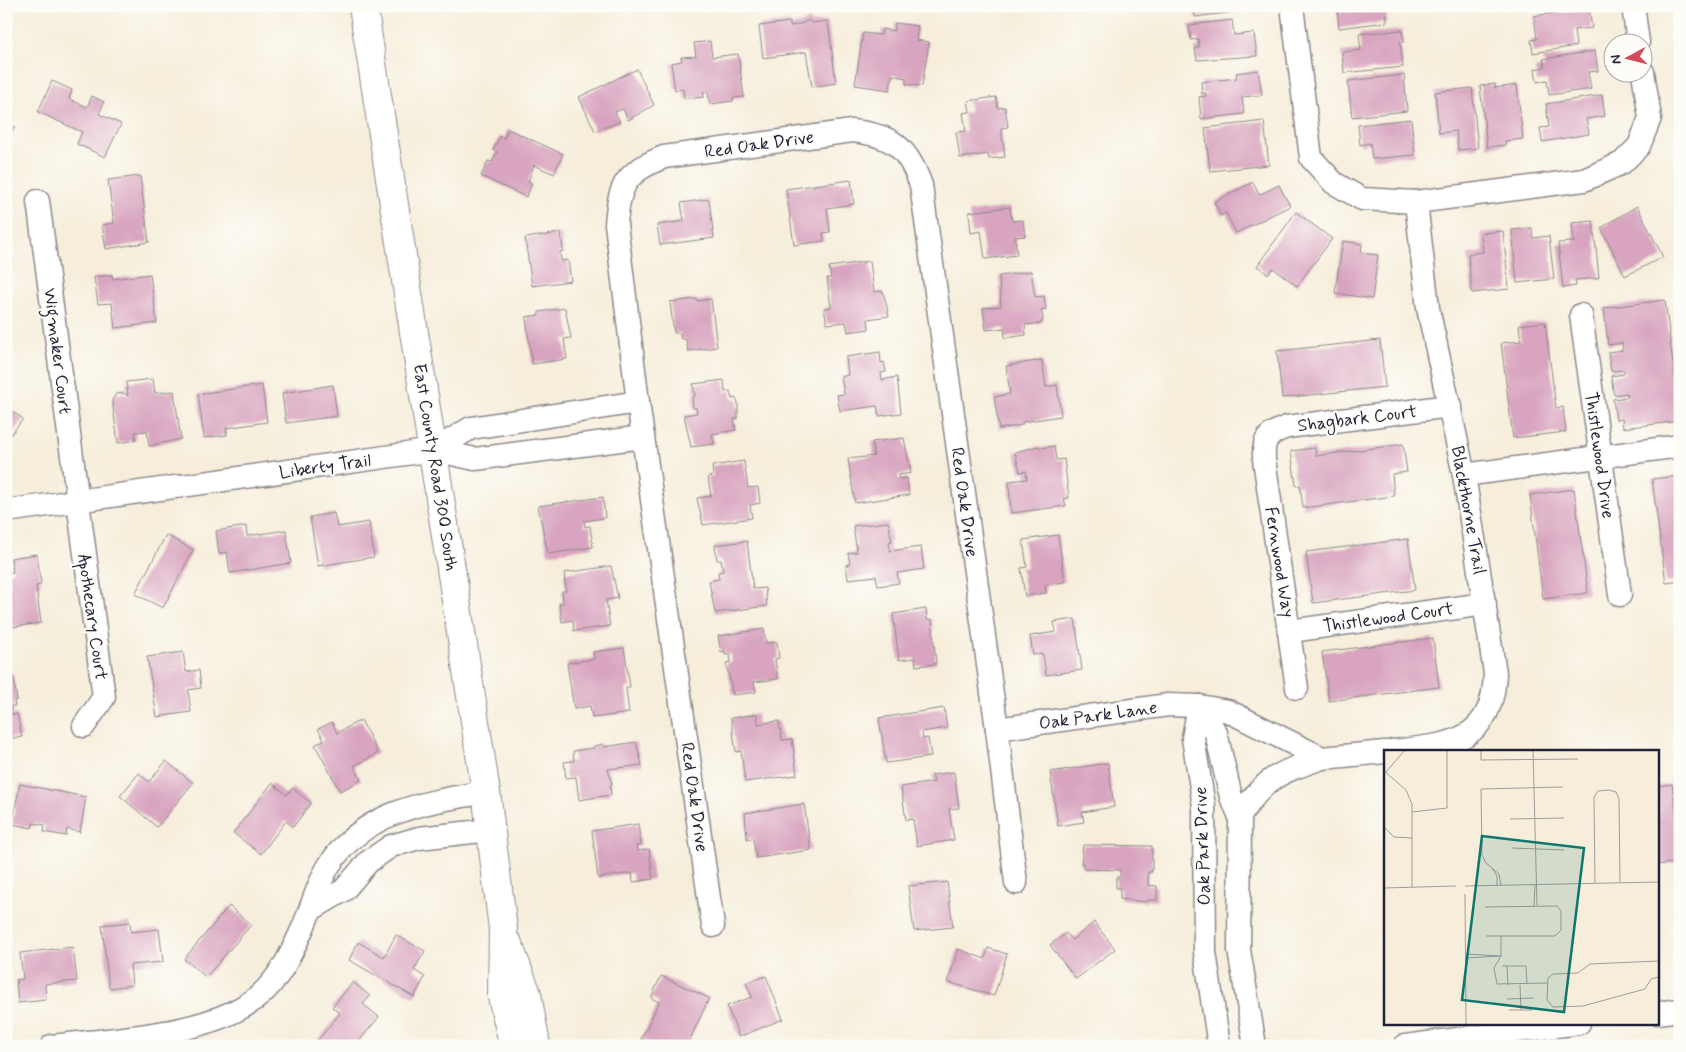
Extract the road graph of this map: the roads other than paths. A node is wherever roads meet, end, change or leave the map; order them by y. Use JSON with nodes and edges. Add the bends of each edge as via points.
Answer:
{"nodes":[{"id":1,"x":363,"y":6,"type":"edge"},
{"id":2,"x":1292,"y":6,"type":"edge"},
{"id":3,"x":1633,"y":6,"type":"edge"},
{"id":4,"x":1637,"y":32,"type":"edge"},
{"id":5,"x":1645,"y":82,"type":"edge"},
{"id":6,"x":38,"y":201,"type":"dead end"},
{"id":7,"x":1416,"y":202,"type":"junction"},
{"id":8,"x":1581,"y":315,"type":"dead end"},
{"id":9,"x":638,"y":402,"type":"junction"},
{"id":10,"x":1450,"y":406,"type":"junction"},
{"id":11,"x":643,"y":437,"type":"junction"},
{"id":12,"x":1266,"y":438,"type":"joint"},
{"id":13,"x":1680,"y":446,"type":"edge"},
{"id":14,"x":434,"y":450,"type":"junction"},
{"id":15,"x":1601,"y":456,"type":"junction"},
{"id":16,"x":1464,"y":476,"type":"junction"},
{"id":17,"x":78,"y":501,"type":"junction"},
{"id":18,"x":6,"y":511,"type":"edge"},
{"id":19,"x":1620,"y":595,"type":"dead end"},
{"id":20,"x":1485,"y":604,"type":"junction"},
{"id":21,"x":1290,"y":631,"type":"junction"},
{"id":22,"x":1297,"y":688,"type":"dead end"},
{"id":23,"x":1199,"y":706,"type":"junction"},
{"id":24,"x":84,"y":726,"type":"dead end"},
{"id":25,"x":997,"y":729,"type":"junction"},
{"id":26,"x":1400,"y":750,"type":"edge"},
{"id":27,"x":1384,"y":752,"type":"edge"},
{"id":28,"x":1322,"y":758,"type":"junction"},
{"id":29,"x":486,"y":792,"type":"junction"},
{"id":30,"x":1240,"y":816,"type":"junction"},
{"id":31,"x":490,"y":830,"type":"junction"},
{"id":32,"x":1016,"y":883,"type":"dead end"},
{"id":33,"x":312,"y":909,"type":"junction"},
{"id":34,"x":713,"y":926,"type":"dead end"},
{"id":35,"x":502,"y":929,"type":"junction"},
{"id":36,"x":1680,"y":1010,"type":"edge"},
{"id":37,"x":1658,"y":1013,"type":"edge"},
{"id":38,"x":1571,"y":1024,"type":"edge"},
{"id":39,"x":52,"y":1046,"type":"edge"},
{"id":40,"x":514,"y":1046,"type":"edge"},
{"id":41,"x":536,"y":1046,"type":"edge"},
{"id":42,"x":1219,"y":1046,"type":"edge"},
{"id":43,"x":1255,"y":1046,"type":"edge"},
{"id":44,"x":1405,"y":1046,"type":"edge"}],
"edges":[{"from":1,"to":14,"type":"street","name":"East County Road 300 South"},
{"from":2,"to":7,"type":"street","via":[[1311,158],[1334,183],[1362,199]]},
{"from":3,"to":4,"type":"street"},
{"from":5,"to":7,"type":"street","via":[[1650,118],[1639,146],[1622,163],[1584,180]]},
{"from":6,"to":17,"type":"street","name":"Wigmaker Court"},
{"from":7,"to":10,"type":"street","name":"Blackthorne Trail","via":[[1428,308]]},
{"from":8,"to":15,"type":"street","name":"Thistlewood Drive"},
{"from":9,"to":11,"type":"street","name":"Red Oak Drive"},
{"from":9,"to":14,"type":"street","name":"Liberty Trail","via":[[471,428]]},
{"from":9,"to":25,"type":"street","name":"Red Oak Drive","via":[[616,224],[618,200],[626,181],[642,166],[664,157],[852,131],[875,133],[899,146],[912,160],[921,185]]},
{"from":10,"to":12,"type":"street","name":"Shagbark Court","via":[[1287,427]]},
{"from":10,"to":16,"type":"street","name":"Blackthorne Trail"},
{"from":11,"to":14,"type":"street","via":[[475,459]]},
{"from":11,"to":34,"type":"street","name":"Red Oak Drive"},
{"from":12,"to":21,"type":"street","name":"Fernwood Way","via":[[1264,459]]},
{"from":13,"to":15,"type":"street"},
{"from":14,"to":17,"type":"street","name":"Liberty Trail"},
{"from":14,"to":29,"type":"street","name":"East County Road 300 South"},
{"from":15,"to":16,"type":"street"},
{"from":15,"to":19,"type":"street","name":"Thistlewood Drive"},
{"from":16,"to":20,"type":"street","name":"Blackthorne Trail"},
{"from":17,"to":18,"type":"street","name":"Liberty Trail"},
{"from":17,"to":24,"type":"street","name":"Apothecary Court","via":[[104,697]]},
{"from":20,"to":21,"type":"street","name":"Thistlewood Court"},
{"from":20,"to":26,"type":"street","name":"Blackthorne Trail","via":[[1495,673],[1494,693],[1486,716],[1467,736],[1443,745]]},
{"from":21,"to":22,"type":"street","name":"Fernwood Way"},
{"from":23,"to":25,"type":"street","name":"Oak Park Lane","via":[[1168,705]]},
{"from":23,"to":28,"type":"street","via":[[1228,710]]},
{"from":23,"to":30,"type":"street","name":"Oak Park Drive","via":[[1216,733],[1231,797]]},
{"from":23,"to":42,"type":"street","name":"Oak Park Drive","via":[[1193,738],[1204,806],[1205,952]]},
{"from":25,"to":32,"type":"street","name":"Red Oak Drive"},
{"from":27,"to":28,"type":"street"},
{"from":28,"to":30,"type":"street","via":[[1285,771],[1265,783]]},
{"from":29,"to":31,"type":"street","name":"East County Road 300 South"},
{"from":29,"to":33,"type":"street","via":[[431,801],[398,811],[367,826],[331,863]]},
{"from":30,"to":43,"type":"street","name":"Oak Park Drive","via":[[1239,950]]},
{"from":31,"to":33,"type":"street","via":[[419,838],[391,846],[368,862],[344,890]]},
{"from":31,"to":35,"type":"street","name":"East County Road 300 South"},
{"from":33,"to":39,"type":"street","via":[[287,963],[259,996],[239,1009],[193,1027]]},
{"from":35,"to":40,"type":"street","name":"East County Road 300 South","via":[[502,997]]},
{"from":35,"to":41,"type":"street","name":"East County Road 300 South","via":[[527,994]]},
{"from":36,"to":37,"type":"street"},
{"from":38,"to":44,"type":"street"}]}
